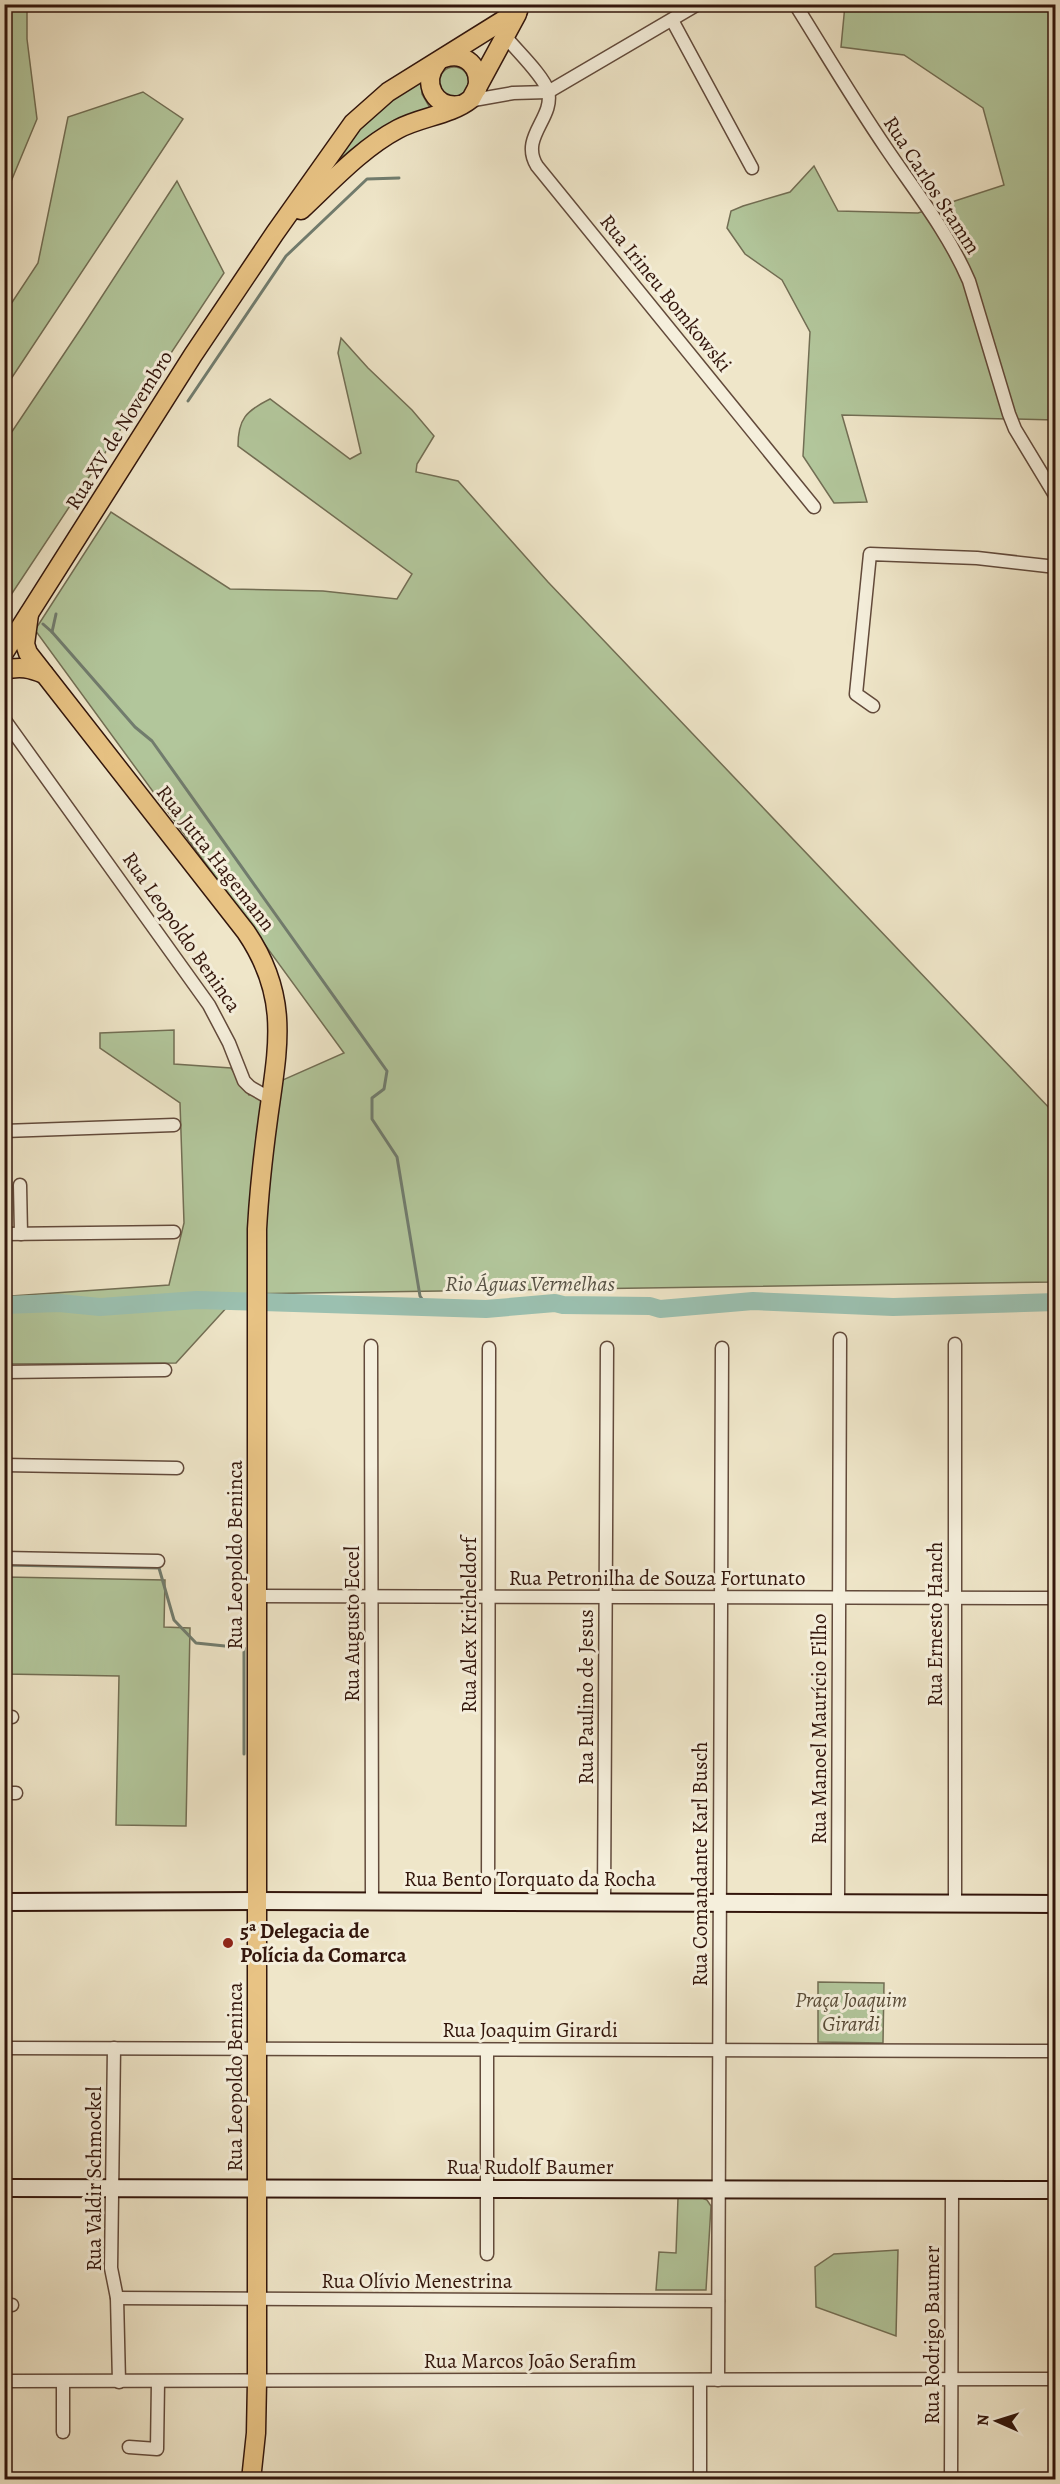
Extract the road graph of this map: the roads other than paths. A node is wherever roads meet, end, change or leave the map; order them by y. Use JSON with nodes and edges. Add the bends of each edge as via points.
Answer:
{"nodes":[{"id":1,"x":698,"y":4,"type":"edge"},
{"id":2,"x":795,"y":4,"type":"edge"},
{"id":3,"x":521,"y":8,"type":"edge"},
{"id":4,"x":672,"y":20,"type":"junction"},
{"id":5,"x":505,"y":36,"type":"junction"},
{"id":6,"x":439,"y":61,"type":"junction"},
{"id":7,"x":548,"y":92,"type":"junction"},
{"id":8,"x":469,"y":98,"type":"junction"},
{"id":9,"x":752,"y":168,"type":"dead end"},
{"id":10,"x":275,"y":233,"type":"junction"},
{"id":11,"x":1056,"y":497,"type":"edge"},
{"id":12,"x":814,"y":507,"type":"dead end"},
{"id":13,"x":1056,"y":567,"type":"edge"},
{"id":14,"x":29,"y":614,"type":"junction"},
{"id":15,"x":7,"y":663,"type":"edge"},
{"id":16,"x":44,"y":674,"type":"junction"},
{"id":17,"x":873,"y":706,"type":"dead end"},
{"id":18,"x":4,"y":719,"type":"edge"},
{"id":19,"x":271,"y":1099,"type":"junction"},
{"id":20,"x":174,"y":1125,"type":"dead end"},
{"id":21,"x":4,"y":1131,"type":"edge"},
{"id":22,"x":20,"y":1185,"type":"dead end"},
{"id":23,"x":174,"y":1232,"type":"dead end"},
{"id":24,"x":4,"y":1234,"type":"edge"},
{"id":25,"x":21,"y":1234,"type":"junction"},
{"id":26,"x":840,"y":1339,"type":"dead end"},
{"id":27,"x":955,"y":1344,"type":"dead end"},
{"id":28,"x":371,"y":1346,"type":"dead end"},
{"id":29,"x":489,"y":1348,"type":"dead end"},
{"id":30,"x":607,"y":1348,"type":"dead end"},
{"id":31,"x":722,"y":1348,"type":"dead end"},
{"id":32,"x":165,"y":1370,"type":"dead end"},
{"id":33,"x":4,"y":1371,"type":"edge"},
{"id":34,"x":4,"y":1465,"type":"edge"},
{"id":35,"x":177,"y":1468,"type":"dead end"},
{"id":36,"x":4,"y":1558,"type":"edge"},
{"id":37,"x":158,"y":1561,"type":"dead end"},
{"id":38,"x":257,"y":1596,"type":"junction"},
{"id":39,"x":372,"y":1596,"type":"junction"},
{"id":40,"x":489,"y":1597,"type":"junction"},
{"id":41,"x":606,"y":1597,"type":"junction"},
{"id":42,"x":721,"y":1597,"type":"junction"},
{"id":43,"x":839,"y":1598,"type":"junction"},
{"id":44,"x":955,"y":1598,"type":"junction"},
{"id":45,"x":1056,"y":1598,"type":"edge"},
{"id":46,"x":258,"y":1900,"type":"junction"},
{"id":47,"x":372,"y":1901,"type":"junction"},
{"id":48,"x":4,"y":1902,"type":"edge"},
{"id":49,"x":488,"y":1902,"type":"junction"},
{"id":50,"x":604,"y":1902,"type":"junction"},
{"id":51,"x":720,"y":1902,"type":"junction"},
{"id":52,"x":838,"y":1903,"type":"junction"},
{"id":53,"x":955,"y":1904,"type":"junction"},
{"id":54,"x":1056,"y":1904,"type":"edge"},
{"id":55,"x":4,"y":2048,"type":"edge"},
{"id":56,"x":114,"y":2048,"type":"junction"},
{"id":57,"x":258,"y":2049,"type":"junction"},
{"id":58,"x":487,"y":2050,"type":"junction"},
{"id":59,"x":719,"y":2050,"type":"junction"},
{"id":60,"x":1056,"y":2051,"type":"edge"},
{"id":61,"x":4,"y":2188,"type":"edge"},
{"id":62,"x":111,"y":2188,"type":"junction"},
{"id":63,"x":257,"y":2189,"type":"junction"},
{"id":64,"x":487,"y":2189,"type":"junction"},
{"id":65,"x":719,"y":2190,"type":"junction"},
{"id":66,"x":952,"y":2190,"type":"junction"},
{"id":67,"x":1056,"y":2190,"type":"edge"},
{"id":68,"x":487,"y":2254,"type":"dead end"},
{"id":69,"x":117,"y":2298,"type":"junction"},
{"id":70,"x":257,"y":2300,"type":"junction"},
{"id":71,"x":718,"y":2301,"type":"junction"},
{"id":72,"x":1056,"y":2379,"type":"edge"},
{"id":73,"x":700,"y":2380,"type":"junction"},
{"id":74,"x":718,"y":2380,"type":"junction"},
{"id":75,"x":952,"y":2380,"type":"junction"},
{"id":76,"x":4,"y":2381,"type":"edge"},
{"id":77,"x":63,"y":2382,"type":"junction"},
{"id":78,"x":119,"y":2382,"type":"junction"},
{"id":79,"x":158,"y":2382,"type":"junction"},
{"id":80,"x":257,"y":2382,"type":"junction"},
{"id":81,"x":63,"y":2432,"type":"dead end"},
{"id":82,"x":129,"y":2447,"type":"dead end"},
{"id":83,"x":700,"y":2474,"type":"dead end"},
{"id":84,"x":251,"y":2480,"type":"edge"},
{"id":85,"x":951,"y":2480,"type":"edge"}],
"edges":[{"from":1,"to":4,"type":"street"},
{"from":2,"to":11,"type":"street","name":"Rua Carlos Stamm","via":[[842,83],[961,262],[1015,429]]},
{"from":3,"to":5,"type":"main road","name":"Rua XV de Novembro"},
{"from":3,"to":6,"type":"main road","name":"Rua XV de Novembro"},
{"from":4,"to":7,"type":"street"},
{"from":4,"to":9,"type":"street"},
{"from":5,"to":7,"type":"street"},
{"from":5,"to":8,"type":"main road","name":"Rua XV de Novembro"},
{"from":6,"to":8,"type":"main road","via":[[457,56],[471,63],[478,77]]},
{"from":6,"to":8,"type":"main road","via":[[429,77],[432,93],[444,104]]},
{"from":6,"to":10,"type":"main road","name":"Rua XV de Novembro","via":[[388,92],[353,123]]},
{"from":7,"to":8,"type":"street"},
{"from":7,"to":12,"type":"street","name":"Rua Irineu Bomkowski","via":[[531,146],[537,166]]},
{"from":8,"to":10,"type":"main road","name":"Rua XV de Novembro","via":[[386,136]]},
{"from":10,"to":14,"type":"main road","name":"Rua XV de Novembro"},
{"from":13,"to":17,"type":"street","via":[[977,558],[870,554],[856,694]]},
{"from":14,"to":15,"type":"main road","name":"Rua XV de Novembro"},
{"from":14,"to":16,"type":"main road","name":"Rua Jutta Hagemann","via":[[25,644]]},
{"from":15,"to":16,"type":"main road"},
{"from":16,"to":19,"type":"main road","name":"Rua Jutta Hagemann","via":[[258,950],[271,980],[277,1010],[278,1044]]},
{"from":18,"to":19,"type":"street","name":"Rua Leopoldo Beninca","via":[[209,1005],[244,1081]]},
{"from":19,"to":38,"type":"main road","name":"Rua Leopoldo Beninca","via":[[259,1197]]},
{"from":20,"to":21,"type":"street"},
{"from":22,"to":25,"type":"street"},
{"from":23,"to":25,"type":"street"},
{"from":24,"to":25,"type":"street"},
{"from":26,"to":43,"type":"street","name":"Rua Manoel Maurício Filho"},
{"from":27,"to":44,"type":"street","name":"Rua Ernesto Hanch"},
{"from":28,"to":39,"type":"street","name":"Rua Augusto Eccel"},
{"from":29,"to":40,"type":"street","name":"Rua Alex Kricheldorf"},
{"from":30,"to":41,"type":"street","name":"Rua Paulino de Jesus"},
{"from":31,"to":42,"type":"street","name":"Rua Comandante Karl Busch"},
{"from":32,"to":33,"type":"street"},
{"from":34,"to":35,"type":"street"},
{"from":36,"to":37,"type":"street"},
{"from":38,"to":39,"type":"street","name":"Rua Petronilha de Souza Fortunato"},
{"from":38,"to":46,"type":"main road","name":"Rua Leopoldo Beninca"},
{"from":39,"to":40,"type":"street","name":"Rua Petronilha de Souza Fortunato"},
{"from":39,"to":47,"type":"street","name":"Rua Augusto Eccel"},
{"from":40,"to":41,"type":"street","name":"Rua Petronilha de Souza Fortunato"},
{"from":40,"to":49,"type":"street","name":"Rua Alex Kricheldorf"},
{"from":41,"to":42,"type":"street","name":"Rua Petronilha de Souza Fortunato"},
{"from":41,"to":50,"type":"street","name":"Rua Paulino de Jesus"},
{"from":42,"to":43,"type":"street","name":"Rua Petronilha de Souza Fortunato"},
{"from":42,"to":51,"type":"street","name":"Rua Comandante Karl Busch"},
{"from":43,"to":44,"type":"street","name":"Rua Petronilha de Souza Fortunato"},
{"from":43,"to":52,"type":"street","name":"Rua Manoel Maurício Filho"},
{"from":44,"to":45,"type":"street","name":"Rua Petronilha de Souza Fortunato"},
{"from":44,"to":53,"type":"street","name":"Rua Ernesto Hanch"},
{"from":46,"to":47,"type":"street","name":"Rua Bento Torquato da Rocha"},
{"from":46,"to":48,"type":"street","name":"Rua Bento Torquato da Rocha"},
{"from":46,"to":57,"type":"main road","name":"Rua Leopoldo Beninca"},
{"from":47,"to":49,"type":"street","name":"Rua Bento Torquato da Rocha"},
{"from":49,"to":50,"type":"street","name":"Rua Bento Torquato da Rocha"},
{"from":50,"to":51,"type":"street","name":"Rua Bento Torquato da Rocha"},
{"from":51,"to":52,"type":"street","name":"Rua Bento Torquato da Rocha"},
{"from":51,"to":59,"type":"street","name":"Rua Comandante Karl Busch"},
{"from":52,"to":53,"type":"street","name":"Rua Bento Torquato da Rocha"},
{"from":53,"to":54,"type":"street","name":"Rua Bento Torquato da Rocha"},
{"from":55,"to":56,"type":"street","name":"Rua Joaquim Girardi"},
{"from":56,"to":57,"type":"street","name":"Rua Joaquim Girardi"},
{"from":56,"to":62,"type":"street","name":"Rua Valdir Schmockel"},
{"from":57,"to":58,"type":"street","name":"Rua Joaquim Girardi"},
{"from":57,"to":63,"type":"main road","name":"Rua Leopoldo Beninca"},
{"from":58,"to":59,"type":"street","name":"Rua Joaquim Girardi"},
{"from":58,"to":64,"type":"street"},
{"from":59,"to":60,"type":"street","name":"Rua Joaquim Girardi"},
{"from":59,"to":65,"type":"street","name":"Rua Comandante Karl Busch"},
{"from":61,"to":62,"type":"street","name":"Rua Rudolf Baumer"},
{"from":62,"to":63,"type":"street","name":"Rua Rudolf Baumer"},
{"from":62,"to":69,"type":"street","name":"Rua Valdir Schmockel","via":[[111,2268]]},
{"from":63,"to":64,"type":"street","name":"Rua Rudolf Baumer"},
{"from":63,"to":70,"type":"main road","name":"Rua Leopoldo Beninca"},
{"from":64,"to":65,"type":"street","name":"Rua Rudolf Baumer"},
{"from":64,"to":68,"type":"street"},
{"from":65,"to":66,"type":"street","name":"Rua Rudolf Baumer"},
{"from":65,"to":71,"type":"street","name":"Rua Comandante Karl Busch"},
{"from":66,"to":67,"type":"street","name":"Rua Rudolf Baumer"},
{"from":66,"to":75,"type":"street","name":"Rua Rodrigo Baumer"},
{"from":69,"to":70,"type":"street","name":"Rua Olívio Menestrina"},
{"from":69,"to":78,"type":"street","name":"Rua Valdir Schmockel"},
{"from":70,"to":71,"type":"street","name":"Rua Olívio Menestrina"},
{"from":70,"to":80,"type":"main road","name":"Rua Leopoldo Beninca"},
{"from":71,"to":74,"type":"street","name":"Rua Comandante Karl Busch"},
{"from":72,"to":75,"type":"street","name":"Rua Marcos João Serafim"},
{"from":73,"to":74,"type":"street","name":"Rua Marcos João Serafim"},
{"from":73,"to":80,"type":"street","name":"Rua Marcos João Serafim"},
{"from":73,"to":83,"type":"street"},
{"from":74,"to":75,"type":"street","name":"Rua Marcos João Serafim"},
{"from":75,"to":85,"type":"street","name":"Rua Rodrigo Baumer"},
{"from":76,"to":77,"type":"street","name":"Rua Marcos João Serafim"},
{"from":77,"to":78,"type":"street","name":"Rua Marcos João Serafim"},
{"from":77,"to":81,"type":"street"},
{"from":78,"to":79,"type":"street","name":"Rua Marcos João Serafim"},
{"from":79,"to":80,"type":"street","name":"Rua Marcos João Serafim"},
{"from":79,"to":82,"type":"street","via":[[157,2449]]},
{"from":80,"to":84,"type":"main road","name":"Rua Leopoldo Beninca"}]}
